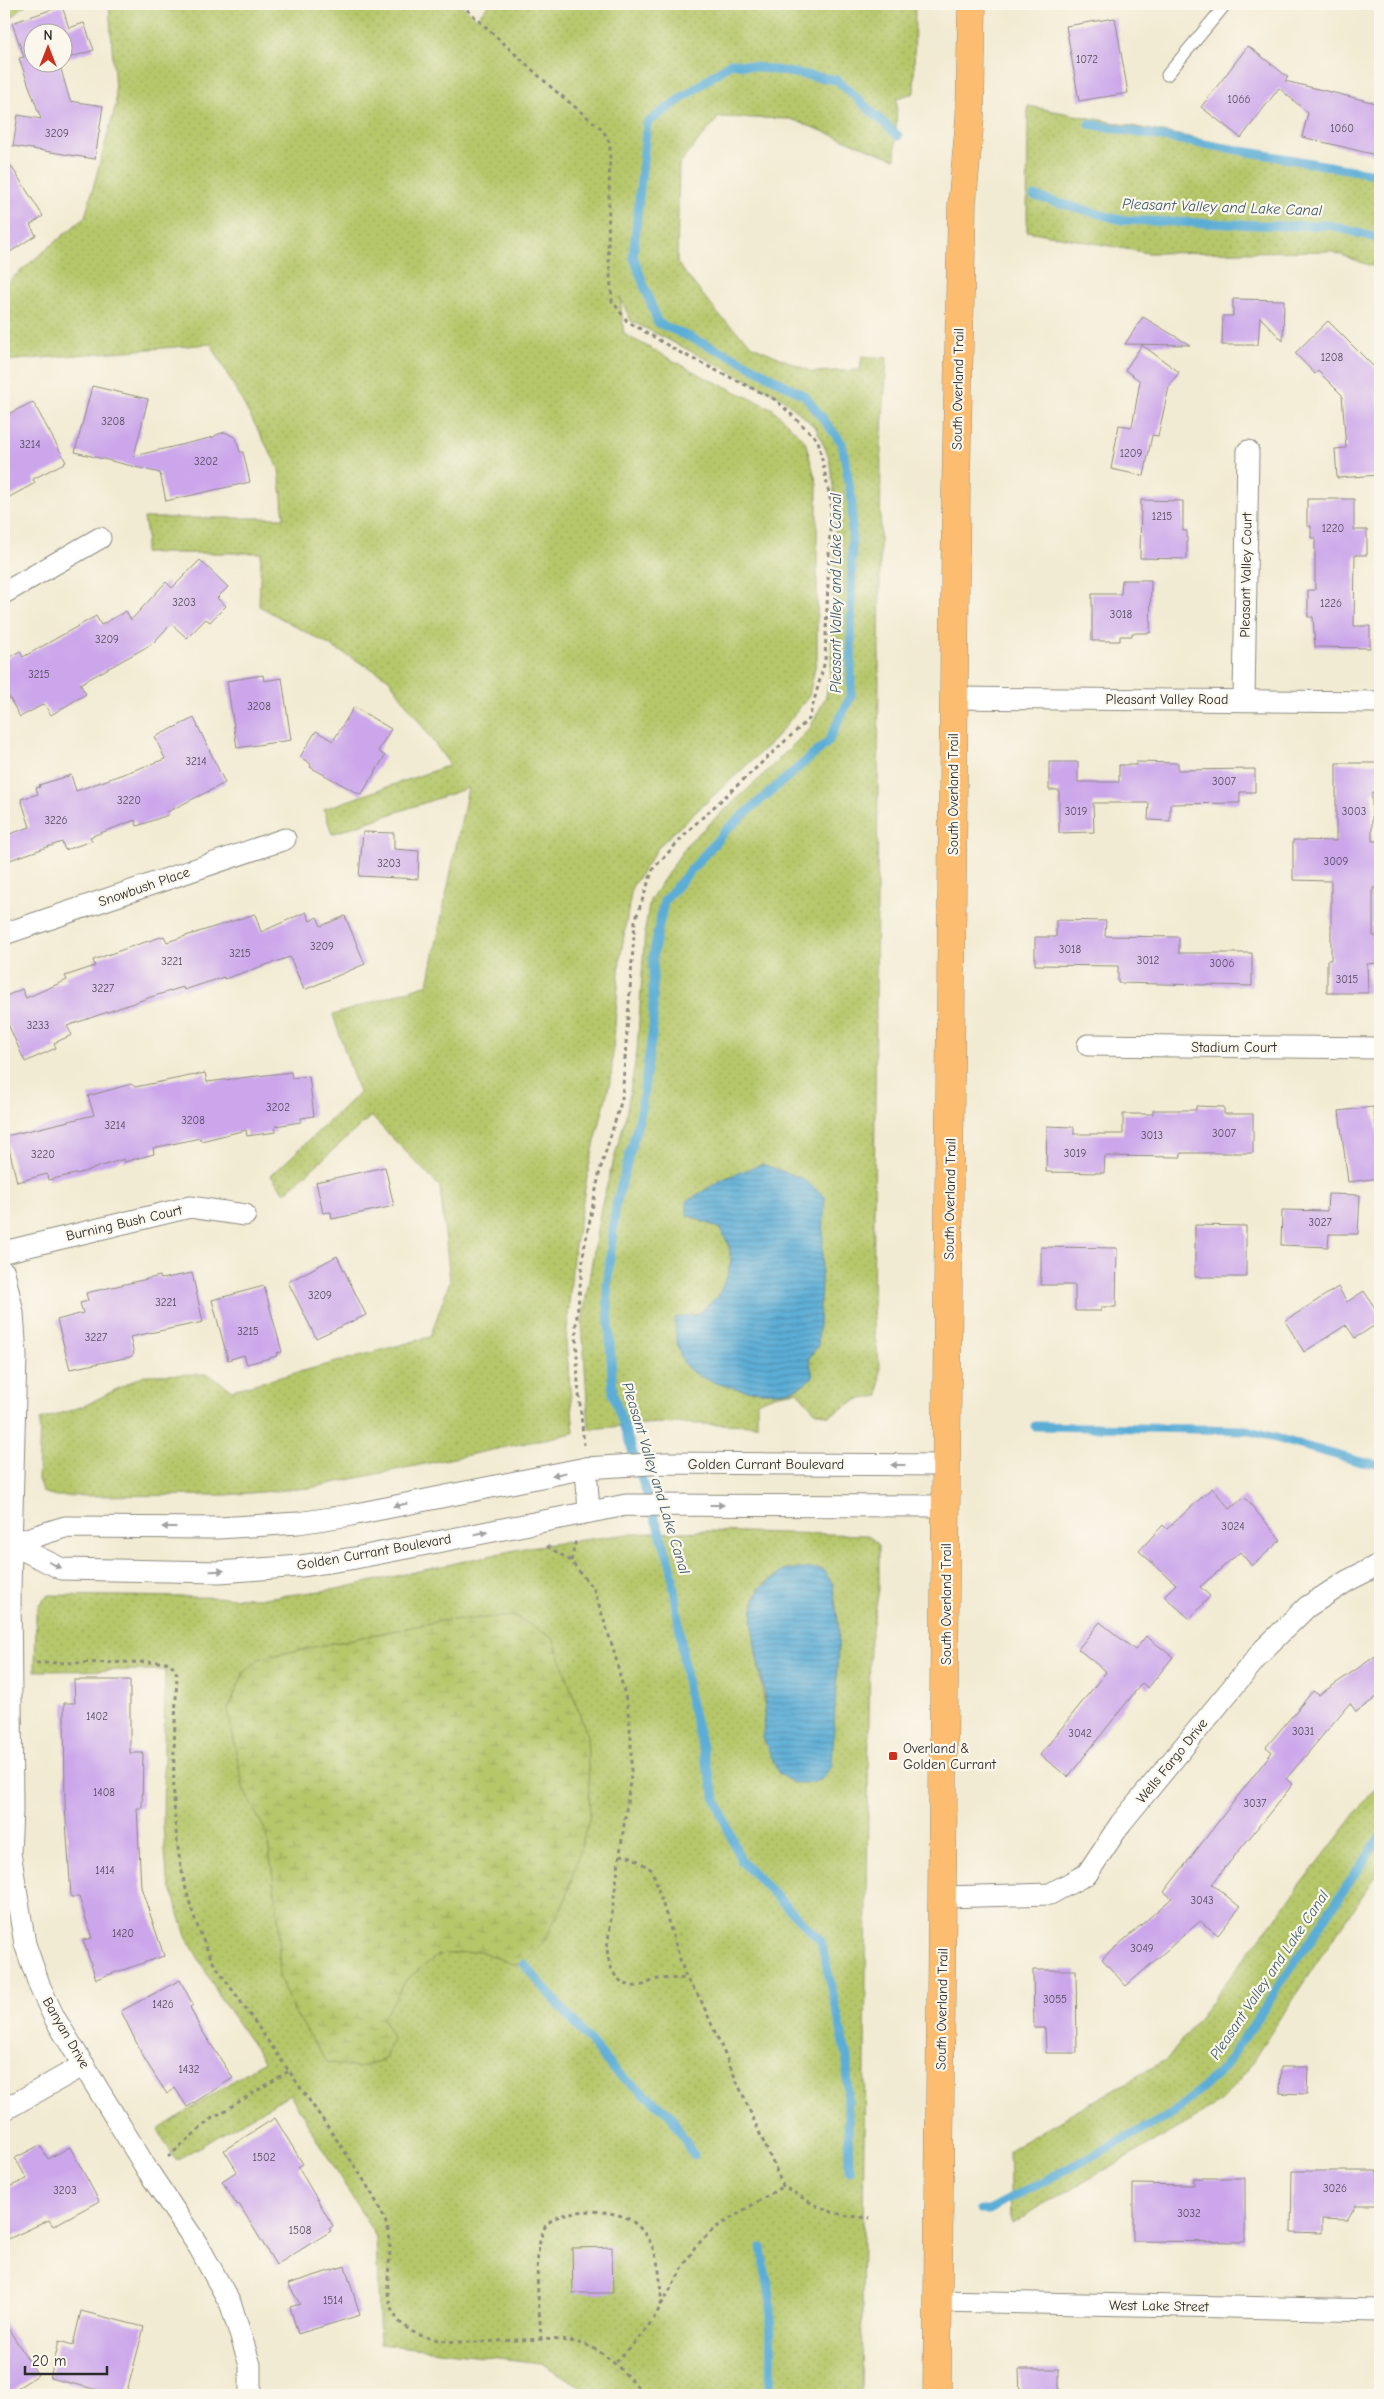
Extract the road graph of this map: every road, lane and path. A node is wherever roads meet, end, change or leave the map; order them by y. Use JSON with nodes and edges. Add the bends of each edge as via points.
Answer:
{"nodes":[{"id":1,"x":461,"y":4,"type":"edge"},
{"id":2,"x":972,"y":4,"type":"edge"},
{"id":3,"x":1226,"y":4,"type":"edge"},
{"id":4,"x":1167,"y":75,"type":"dead end"},
{"id":5,"x":1248,"y":451,"type":"dead end"},
{"id":6,"x":100,"y":538,"type":"dead end"},
{"id":7,"x":4,"y":593,"type":"edge"},
{"id":8,"x":954,"y":698,"type":"junction"},
{"id":9,"x":1244,"y":700,"type":"junction"},
{"id":10,"x":1380,"y":702,"type":"edge"},
{"id":11,"x":285,"y":839,"type":"dead end"},
{"id":12,"x":4,"y":934,"type":"edge"},
{"id":13,"x":1088,"y":1046,"type":"dead end"},
{"id":14,"x":1380,"y":1048,"type":"edge"},
{"id":15,"x":245,"y":1215,"type":"dead end"},
{"id":16,"x":4,"y":1252,"type":"edge"},
{"id":17,"x":4,"y":1272,"type":"edge"},
{"id":18,"x":946,"y":1465,"type":"junction"},
{"id":19,"x":586,"y":1468,"type":"junction"},
{"id":20,"x":947,"y":1506,"type":"junction"},
{"id":21,"x":589,"y":1512,"type":"junction"},
{"id":22,"x":578,"y":1534,"type":"dead end"},
{"id":23,"x":540,"y":1542,"type":"dead end"},
{"id":24,"x":8,"y":1544,"type":"edge"},
{"id":25,"x":571,"y":1561,"type":"junction"},
{"id":26,"x":1380,"y":1564,"type":"edge"},
{"id":27,"x":9,"y":1664,"type":"junction"},
{"id":28,"x":8,"y":1810,"type":"edge"},
{"id":29,"x":620,"y":1855,"type":"junction"},
{"id":30,"x":944,"y":1896,"type":"junction"},
{"id":31,"x":686,"y":1978,"type":"junction"},
{"id":32,"x":84,"y":2065,"type":"junction"},
{"id":33,"x":289,"y":2071,"type":"junction"},
{"id":34,"x":4,"y":2110,"type":"edge"},
{"id":35,"x":148,"y":2171,"type":"junction"},
{"id":36,"x":783,"y":2186,"type":"junction"},
{"id":37,"x":870,"y":2218,"type":"dead end"},
{"id":38,"x":938,"y":2301,"type":"junction"},
{"id":39,"x":661,"y":2306,"type":"junction"},
{"id":40,"x":1380,"y":2310,"type":"edge"},
{"id":41,"x":541,"y":2340,"type":"junction"},
{"id":42,"x":615,"y":2363,"type":"junction"},
{"id":43,"x":250,"y":2395,"type":"edge"},
{"id":44,"x":645,"y":2395,"type":"edge"},
{"id":45,"x":937,"y":2395,"type":"edge"}],
"edges":[{"from":1,"to":19,"type":"path","via":[[603,130],[610,144],[608,248],[612,301],[627,321],[679,352],[776,400],[818,440],[831,503],[825,661],[809,719],[653,869],[635,920],[622,1098],[600,1170],[584,1249],[576,1325]]},
{"from":2,"to":8,"type":"main road","name":"South Overland Trail","via":[[970,118],[962,204]]},
{"from":3,"to":4,"type":"lane"},
{"from":5,"to":9,"type":"street","name":"Pleasant Valley Court"},
{"from":6,"to":7,"type":"street"},
{"from":8,"to":9,"type":"street","name":"Pleasant Valley Road"},
{"from":8,"to":18,"type":"main road","name":"South Overland Trail"},
{"from":9,"to":10,"type":"street","name":"Pleasant Valley Road"},
{"from":11,"to":12,"type":"street","name":"Snowbush Place"},
{"from":13,"to":14,"type":"street","name":"Stadium Court"},
{"from":15,"to":16,"type":"street","name":"Burning Bush Court","via":[[190,1208]]},
{"from":17,"to":24,"type":"street","name":"Banyan Drive","via":[[13,1313],[16,1355]]},
{"from":18,"to":19,"type":"street","name":"Golden Currant Boulevard","one_way":true,"via":[[666,1463]]},
{"from":18,"to":20,"type":"main road","name":"South Overland Trail"},
{"from":19,"to":21,"type":"street"},
{"from":19,"to":24,"type":"street","name":"Golden Currant Boulevard","one_way":true,"via":[[298,1523],[218,1528],[65,1527]]},
{"from":21,"to":20,"type":"street","name":"Golden Currant Boulevard","one_way":true,"via":[[626,1505],[669,1504]]},
{"from":20,"to":30,"type":"main road","name":"South Overland Trail"},
{"from":24,"to":21,"type":"street","name":"Golden Currant Boulevard","one_way":true,"via":[[62,1569],[219,1572],[355,1558]]},
{"from":22,"to":25,"type":"path"},
{"from":23,"to":25,"type":"path"},
{"from":24,"to":27,"type":"street","name":"Banyan Drive"},
{"from":25,"to":29,"type":"path","via":[[594,1590],[627,1704],[631,1774]]},
{"from":26,"to":30,"type":"street","name":"Wells Fargo Drive","via":[[1307,1607],[1264,1648],[1121,1823],[1087,1874],[1050,1894]]},
{"from":27,"to":28,"type":"street","name":"Banyan Drive"},
{"from":27,"to":33,"type":"path","via":[[172,1664],[177,1674],[173,1802],[184,1887],[198,1931],[213,1962]]},
{"from":28,"to":32,"type":"street","name":"Banyan Drive","via":[[10,1853],[25,1944],[54,2017]]},
{"from":29,"to":31,"type":"path","via":[[632,1857],[652,1870]]},
{"from":29,"to":31,"type":"path","via":[[606,1948],[612,1973],[628,1985]]},
{"from":30,"to":38,"type":"main road","name":"South Overland Trail"},
{"from":31,"to":36,"type":"path","via":[[700,1998]]},
{"from":32,"to":34,"type":"street"},
{"from":32,"to":35,"type":"street","name":"Banyan Drive"},
{"from":33,"to":35,"type":"path","via":[[211,2119]]},
{"from":33,"to":41,"type":"path","via":[[343,2149],[386,2223],[388,2298],[394,2315],[402,2324],[412,2332],[433,2338],[498,2342]]},
{"from":35,"to":43,"type":"street","name":"Banyan Drive","via":[[199,2247],[231,2305],[250,2365]]},
{"from":36,"to":37,"type":"path","via":[[826,2209],[847,2216]]},
{"from":36,"to":39,"type":"path","via":[[715,2228],[695,2247]]},
{"from":38,"to":40,"type":"street","name":"West Lake Street"},
{"from":38,"to":45,"type":"main road","name":"South Overland Trail"},
{"from":39,"to":41,"type":"path","via":[[660,2265],[647,2236],[632,2221],[595,2211],[562,2215],[550,2220],[543,2229],[538,2252]]},
{"from":39,"to":42,"type":"path","via":[[636,2342]]},
{"from":41,"to":42,"type":"path","via":[[580,2344]]},
{"from":42,"to":44,"type":"path"}]}
